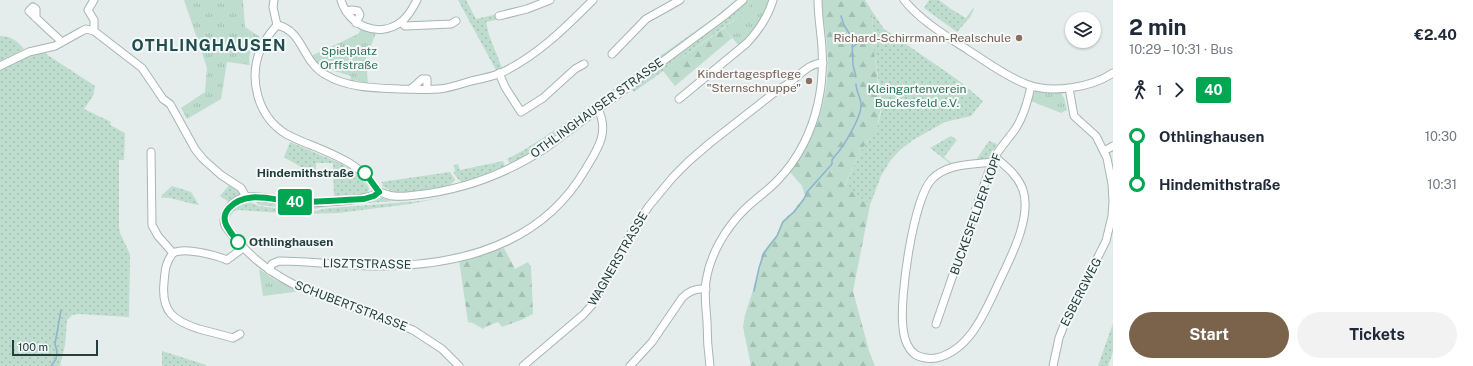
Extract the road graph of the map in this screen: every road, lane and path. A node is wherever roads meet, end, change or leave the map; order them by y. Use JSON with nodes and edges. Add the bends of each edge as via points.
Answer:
{"nodes":[{"id":1,"x":94,"y":0,"type":"edge"},
{"id":2,"x":274,"y":0,"type":"edge"},
{"id":3,"x":341,"y":0,"type":"edge"},
{"id":4,"x":550,"y":0,"type":"edge"},
{"id":5,"x":593,"y":0,"type":"edge"},
{"id":6,"x":680,"y":0,"type":"edge"},
{"id":7,"x":744,"y":0,"type":"edge"},
{"id":8,"x":773,"y":0,"type":"edge"},
{"id":9,"x":818,"y":0,"type":"edge"},
{"id":10,"x":904,"y":0,"type":"edge"},
{"id":11,"x":415,"y":1,"type":"edge"},
{"id":12,"x":499,"y":16,"type":"dead end"},
{"id":13,"x":36,"y":18,"type":"dead end"},
{"id":14,"x":456,"y":21,"type":"dead end"},
{"id":15,"x":401,"y":22,"type":"junction"},
{"id":16,"x":276,"y":25,"type":"junction"},
{"id":17,"x":94,"y":31,"type":"junction"},
{"id":18,"x":62,"y":42,"type":"junction"},
{"id":19,"x":612,"y":54,"type":"dead end"},
{"id":20,"x":823,"y":63,"type":"junction"},
{"id":21,"x":584,"y":64,"type":"dead end"},
{"id":22,"x":0,"y":66,"type":"edge"},
{"id":23,"x":499,"y":73,"type":"junction"},
{"id":24,"x":1113,"y":73,"type":"edge"},
{"id":25,"x":1031,"y":86,"type":"junction"},
{"id":26,"x":1070,"y":88,"type":"junction"},
{"id":27,"x":679,"y":99,"type":"dead end"},
{"id":28,"x":598,"y":109,"type":"junction"},
{"id":29,"x":1113,"y":146,"type":"edge"},
{"id":30,"x":1104,"y":150,"type":"junction"},
{"id":31,"x":151,"y":152,"type":"dead end"},
{"id":32,"x":994,"y":159,"type":"junction"},
{"id":33,"x":379,"y":192,"type":"junction"},
{"id":34,"x":246,"y":198,"type":"junction"},
{"id":35,"x":1113,"y":201,"type":"edge"},
{"id":36,"x":243,"y":248,"type":"junction"},
{"id":37,"x":173,"y":254,"type":"junction"},
{"id":38,"x":269,"y":270,"type":"junction"},
{"id":39,"x":706,"y":289,"type":"junction"},
{"id":40,"x":936,"y":324,"type":"dead end"},
{"id":41,"x":240,"y":334,"type":"dead end"},
{"id":42,"x":459,"y":366,"type":"edge"},
{"id":43,"x":523,"y":366,"type":"edge"},
{"id":44,"x":630,"y":366,"type":"edge"},
{"id":45,"x":710,"y":366,"type":"edge"},
{"id":46,"x":1053,"y":366,"type":"edge"}],
"edges":[{"from":1,"to":17,"type":"street","via":[[88,10],[94,20]]},
{"from":2,"to":16,"type":"street"},
{"from":3,"to":15,"type":"street","via":[[356,23],[368,28],[390,28]]},
{"from":4,"to":12,"type":"street"},
{"from":5,"to":23,"type":"street","via":[[549,43]]},
{"from":6,"to":19,"type":"street","via":[[646,20]]},
{"from":7,"to":28,"type":"street","name":"OTHLINGHAUSER STRASSE"},
{"from":8,"to":27,"type":"street","via":[[765,20],[747,43]]},
{"from":9,"to":20,"type":"street"},
{"from":10,"to":25,"type":"street","via":[[934,28],[1008,76]]},
{"from":11,"to":15,"type":"street"},
{"from":13,"to":18,"type":"street"},
{"from":14,"to":15,"type":"street","via":[[451,24],[405,26]]},
{"from":16,"to":23,"type":"street","via":[[291,31],[309,60],[320,72],[349,84],[411,89],[448,88]]},
{"from":16,"to":33,"type":"street","via":[[263,44],[255,68],[257,92],[267,115],[285,133],[354,165],[365,173]]},
{"from":17,"to":18,"type":"street","via":[[86,29]]},
{"from":17,"to":34,"type":"street","via":[[142,68],[163,99],[170,104],[195,149],[220,175],[241,188]]},
{"from":18,"to":22,"type":"street","via":[[29,52]]},
{"from":20,"to":39,"type":"street","via":[[818,105],[804,143],[777,181],[728,228],[709,266]]},
{"from":20,"to":43,"type":"street","name":"WAGNERSTRASSE","via":[[813,65],[802,72],[688,162],[658,195],[634,228],[592,305]]},
{"from":21,"to":23,"type":"street","via":[[543,98],[521,112]]},
{"from":24,"to":26,"type":"street","via":[[1089,85]]},
{"from":25,"to":26,"type":"street"},
{"from":25,"to":32,"type":"street","name":"BUCKESFELDER KOPF","via":[[1023,115]]},
{"from":26,"to":30,"type":"street","name":"ESBERGWEG","via":[[1074,116],[1096,136]]},
{"from":28,"to":33,"type":"street","name":"OTHLINGHAUSER STRASSE","via":[[537,153],[484,179],[452,189],[422,194],[396,197]]},
{"from":28,"to":38,"type":"street","name":"LISZTSTRASSE","via":[[604,135],[579,180],[560,204],[541,222],[513,239],[458,258],[425,264],[378,266],[279,261],[272,264]]},
{"from":29,"to":30,"type":"street"},
{"from":30,"to":35,"type":"street","name":"ESBERGWEG"},
{"from":31,"to":37,"type":"street","via":[[152,225]]},
{"from":32,"to":32,"type":"street","via":[[958,166],[940,173],[922,196],[909,256],[903,315],[906,343],[912,352],[919,356],[929,358],[948,354],[966,340],[987,307],[1013,251],[1024,216],[1024,195],[1015,175]]},
{"from":32,"to":40,"type":"street","name":"BUCKESFELDER KOPF"},
{"from":33,"to":34,"type":"street","via":[[364,199],[314,202]]},
{"from":34,"to":36,"type":"street","name":"SCHUBERTSTRASSE","via":[[228,208],[224,220]]},
{"from":35,"to":46,"type":"street","name":"ESBERGWEG","via":[[1106,241],[1066,320]]},
{"from":36,"to":37,"type":"street","via":[[227,260],[194,252],[180,251]]},
{"from":36,"to":38,"type":"street","name":"SCHUBERTSTRASSE"},
{"from":37,"to":41,"type":"street","via":[[166,264],[163,287],[164,300],[171,314],[182,323],[219,334],[233,338]]},
{"from":38,"to":42,"type":"street","name":"SCHUBERTSTRASSE","via":[[293,284],[413,330],[442,349]]},
{"from":39,"to":44,"type":"street","via":[[688,292],[682,298],[652,342]]},
{"from":39,"to":45,"type":"street"}]}
